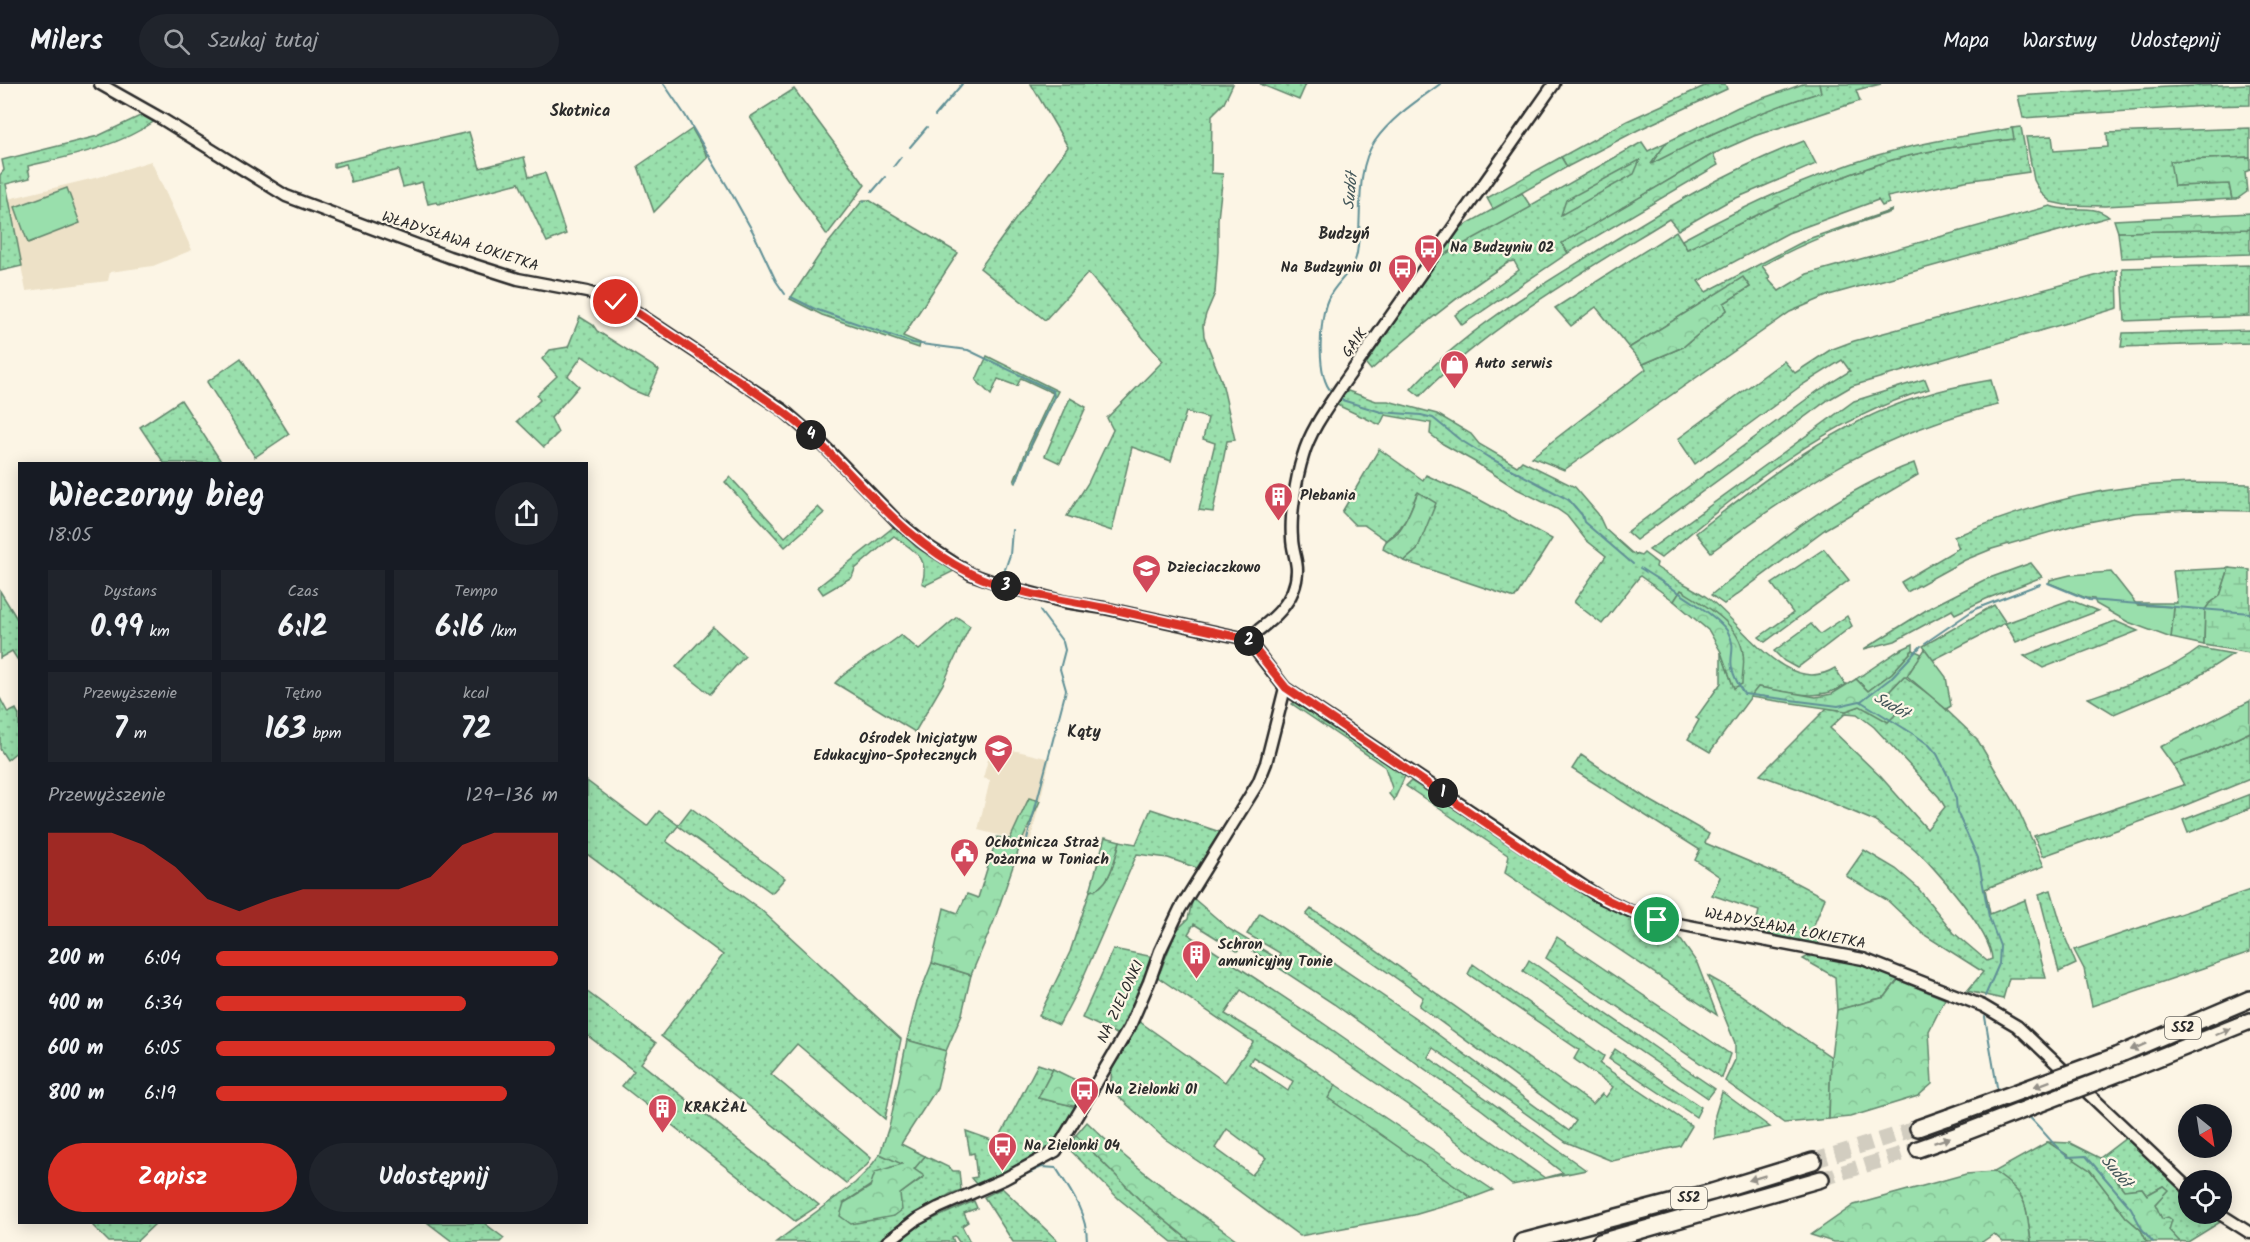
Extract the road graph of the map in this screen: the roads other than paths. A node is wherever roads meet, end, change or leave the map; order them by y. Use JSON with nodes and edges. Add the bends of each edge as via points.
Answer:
{"nodes":[{"id":1,"x":100,"y":84,"type":"edge"},
{"id":2,"x":1554,"y":84,"type":"edge"},
{"id":3,"x":1247,"y":639,"type":"junction"},
{"id":4,"x":1286,"y":688,"type":"junction"},
{"id":5,"x":2250,"y":999,"type":"edge"},
{"id":6,"x":2250,"y":1021,"type":"edge"},
{"id":7,"x":1918,"y":1128,"type":"tunnel mouth"},
{"id":8,"x":1918,"y":1149,"type":"tunnel mouth"},
{"id":9,"x":1813,"y":1161,"type":"tunnel mouth"},
{"id":10,"x":2178,"y":1178,"type":"edge"},
{"id":11,"x":1821,"y":1179,"type":"tunnel mouth"},
{"id":12,"x":2232,"y":1222,"type":"edge"},
{"id":13,"x":2250,"y":1233,"type":"edge"},
{"id":14,"x":887,"y":1242,"type":"edge"},
{"id":15,"x":1522,"y":1242,"type":"edge"},
{"id":16,"x":1600,"y":1242,"type":"edge"}],
"edges":[{"from":1,"to":3,"type":"street","name":"WŁADYSŁAWA ŁOKIETKA","via":[[286,196],[449,257],[518,279],[587,292],[636,312],[783,410],[899,523],[971,574],[1065,602]]},
{"from":2,"to":3,"type":"street","name":"GAIK","via":[[1310,437],[1302,456],[1293,513],[1291,537],[1297,570],[1294,586],[1279,613]]},
{"from":3,"to":4,"type":"street","name":"WŁADYSŁAWA ŁOKIETKA"},
{"from":4,"to":10,"type":"street","name":"WŁADYSŁAWA ŁOKIETKA","via":[[1569,879],[1623,908],[1657,920],[1863,958],[2001,1016],[2041,1048]]},
{"from":4,"to":14,"type":"street","name":"NA ZIELONKI","via":[[1258,783],[1180,909],[1129,1028],[1056,1151],[916,1220]]},
{"from":5,"to":7,"type":"highway","number":"S52","one_way":true,"bridge":true,"via":[[2116,1056]]},
{"from":8,"to":6,"type":"highway","number":"S52","one_way":true,"bridge":true},
{"from":9,"to":15,"type":"highway","number":"S52","one_way":true},
{"from":11,"to":16,"type":"highway","number":"S52"},
{"from":12,"to":13,"type":"street"}]}
